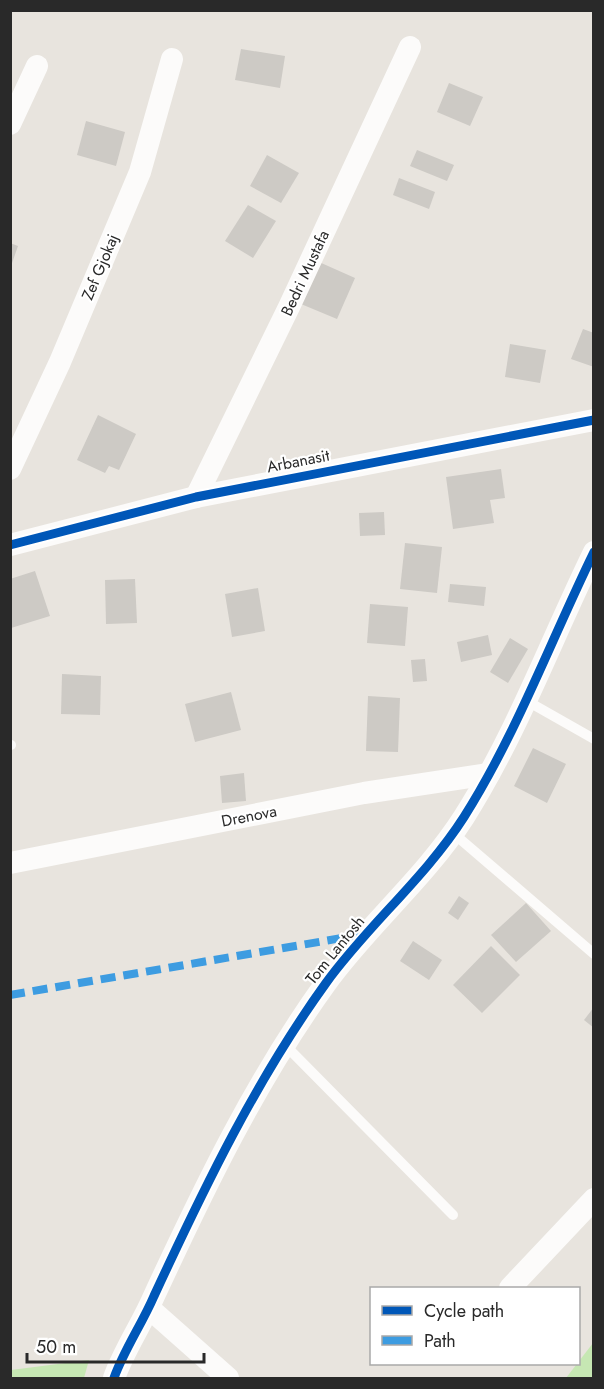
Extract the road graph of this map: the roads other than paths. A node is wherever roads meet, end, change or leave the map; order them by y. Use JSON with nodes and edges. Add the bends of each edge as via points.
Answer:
{"nodes":[{"id":1,"x":410,"y":47,"type":"dead end"},
{"id":2,"x":172,"y":59,"type":"dead end"},
{"id":3,"x":37,"y":66,"type":"dead end"},
{"id":4,"x":10,"y":124,"type":"edge"},
{"id":5,"x":594,"y":420,"type":"edge"},
{"id":6,"x":10,"y":469,"type":"edge"},
{"id":7,"x":196,"y":497,"type":"junction"},
{"id":8,"x":10,"y":545,"type":"edge"},
{"id":9,"x":594,"y":552,"type":"edge"},
{"id":10,"x":526,"y":701,"type":"junction"},
{"id":11,"x":594,"y":739,"type":"edge"},
{"id":12,"x":489,"y":774,"type":"junction"},
{"id":13,"x":453,"y":833,"type":"junction"},
{"id":14,"x":10,"y":863,"type":"edge"},
{"id":15,"x":594,"y":954,"type":"edge"},
{"id":16,"x":285,"y":1045,"type":"junction"},
{"id":17,"x":594,"y":1199,"type":"edge"},
{"id":18,"x":453,"y":1215,"type":"dead end"},
{"id":19,"x":511,"y":1287,"type":"edge"},
{"id":20,"x":149,"y":1308,"type":"junction"},
{"id":21,"x":114,"y":1378,"type":"edge"},
{"id":22,"x":228,"y":1378,"type":"edge"}],
"edges":[{"from":1,"to":7,"type":"street","name":"Bedri Mustafa"},
{"from":2,"to":6,"type":"street","name":"Zef Gjokaj","via":[[140,172]]},
{"from":3,"to":4,"type":"street"},
{"from":5,"to":7,"type":"street","name":"Arbanasit"},
{"from":7,"to":8,"type":"street","name":"Arbanasit"},
{"from":9,"to":10,"type":"street","name":"Tom Lantosh"},
{"from":10,"to":11,"type":"lane"},
{"from":10,"to":12,"type":"street","name":"Tom Lantosh"},
{"from":12,"to":13,"type":"street","name":"Tom Lantosh"},
{"from":12,"to":14,"type":"street","name":"Drenova","via":[[364,793]]},
{"from":13,"to":15,"type":"lane"},
{"from":13,"to":16,"type":"street","name":"Tom Lantosh","via":[[326,982]]},
{"from":16,"to":18,"type":"lane"},
{"from":16,"to":20,"type":"street","name":"Tom Lantosh","via":[[225,1150]]},
{"from":17,"to":19,"type":"street"},
{"from":20,"to":21,"type":"street","name":"Tom Lantosh"},
{"from":20,"to":22,"type":"street"}]}
